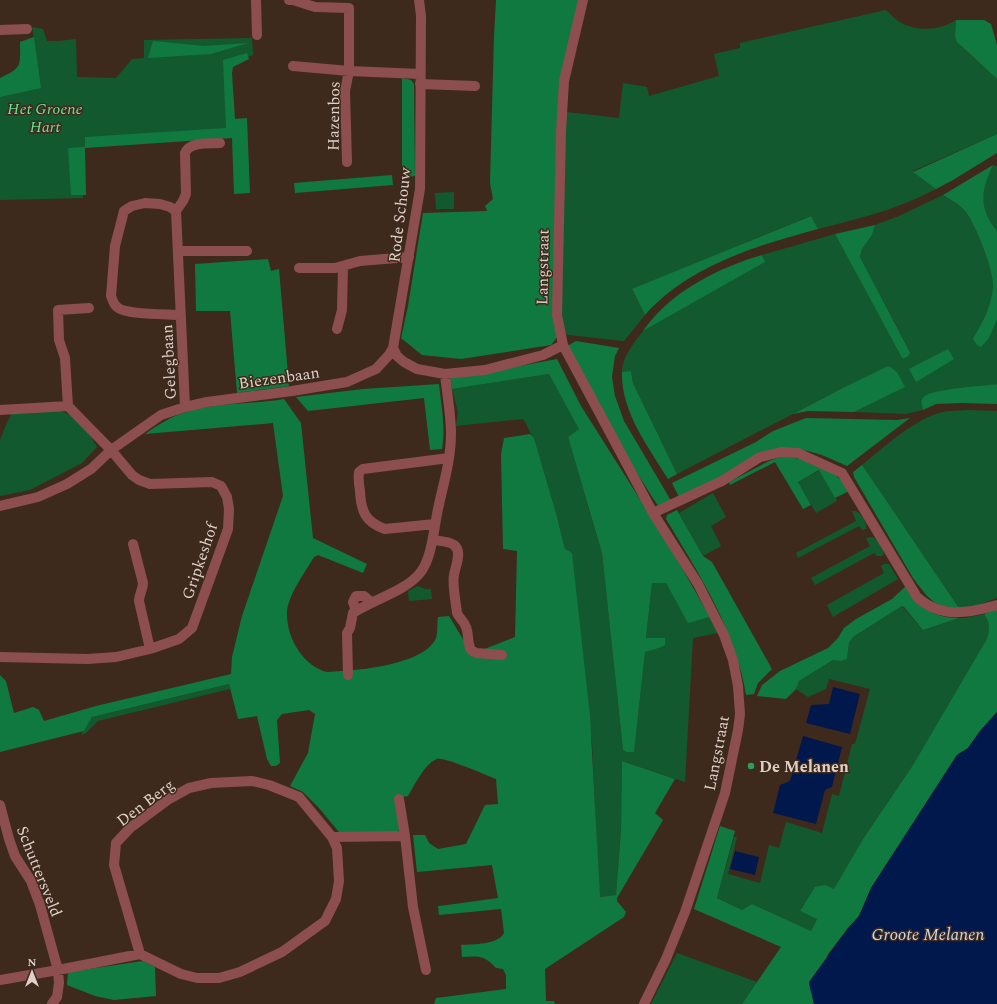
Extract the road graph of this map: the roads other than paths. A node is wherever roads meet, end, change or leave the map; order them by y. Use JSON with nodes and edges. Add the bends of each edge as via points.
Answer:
{"nodes":[{"id":1,"x":256,"y":0,"type":"edge"},
{"id":2,"x":263,"y":0,"type":"edge"},
{"id":3,"x":289,"y":0,"type":"edge"},
{"id":4,"x":419,"y":0,"type":"edge"},
{"id":5,"x":583,"y":0,"type":"edge"},
{"id":6,"x":27,"y":29,"type":"dead end"},
{"id":7,"x":0,"y":30,"type":"edge"},
{"id":8,"x":257,"y":35,"type":"dead end"},
{"id":9,"x":293,"y":66,"type":"dead end"},
{"id":10,"x":349,"y":71,"type":"junction"},
{"id":11,"x":420,"y":74,"type":"junction"},
{"id":12,"x":420,"y":84,"type":"junction"},
{"id":13,"x":475,"y":86,"type":"dead end"},
{"id":14,"x":220,"y":143,"type":"dead end"},
{"id":15,"x":347,"y":162,"type":"dead end"},
{"id":16,"x":176,"y":211,"type":"junction"},
{"id":17,"x":178,"y":251,"type":"junction"},
{"id":18,"x":247,"y":251,"type":"dead end"},
{"id":19,"x":409,"y":257,"type":"junction"},
{"id":20,"x":343,"y":267,"type":"junction"},
{"id":21,"x":299,"y":268,"type":"dead end"},
{"id":22,"x":89,"y":308,"type":"dead end"},
{"id":23,"x":180,"y":315,"type":"junction"},
{"id":24,"x":336,"y":329,"type":"dead end"},
{"id":25,"x":563,"y":345,"type":"junction"},
{"id":26,"x":393,"y":348,"type":"junction"},
{"id":27,"x":384,"y":360,"type":"junction"},
{"id":28,"x":400,"y":360,"type":"junction"},
{"id":29,"x":445,"y":374,"type":"junction"},
{"id":30,"x":68,"y":406,"type":"junction"},
{"id":31,"x":185,"y":407,"type":"junction"},
{"id":32,"x":0,"y":410,"type":"edge"},
{"id":33,"x":111,"y":450,"type":"junction"},
{"id":34,"x":449,"y":458,"type":"junction"},
{"id":35,"x":0,"y":506,"type":"edge"},
{"id":36,"x":654,"y":514,"type":"junction"},
{"id":37,"x":435,"y":524,"type":"junction"},
{"id":38,"x":433,"y":540,"type":"junction"},
{"id":39,"x":133,"y":544,"type":"dead end"},
{"id":40,"x":997,"y":605,"type":"edge"},
{"id":41,"x":150,"y":649,"type":"junction"},
{"id":42,"x":502,"y":654,"type":"dead end"},
{"id":43,"x":0,"y":656,"type":"edge"},
{"id":44,"x":348,"y":676,"type":"dead end"},
{"id":45,"x":399,"y":799,"type":"dead end"},
{"id":46,"x":0,"y":805,"type":"edge"},
{"id":47,"x":405,"y":836,"type":"junction"},
{"id":48,"x":332,"y":837,"type":"junction"},
{"id":49,"x":140,"y":954,"type":"junction"},
{"id":50,"x":58,"y":970,"type":"junction"},
{"id":51,"x":426,"y":970,"type":"dead end"},
{"id":52,"x":0,"y":980,"type":"edge"},
{"id":53,"x":52,"y":1004,"type":"edge"},
{"id":54,"x":644,"y":1004,"type":"edge"}],
"edges":[{"from":1,"to":2,"type":"street"},
{"from":1,"to":8,"type":"street"},
{"from":3,"to":10,"type":"street","name":"Hazenbos","via":[[315,7],[350,8]]},
{"from":4,"to":11,"type":"street","name":"Rode Schouw"},
{"from":5,"to":25,"type":"street","name":"Langstraat","via":[[564,81],[561,132],[557,315]]},
{"from":6,"to":7,"type":"street"},
{"from":9,"to":10,"type":"street","name":"Hazenbos"},
{"from":10,"to":11,"type":"street","name":"Hazenbos"},
{"from":10,"to":15,"type":"street","name":"Hazenbos","via":[[346,91]]},
{"from":11,"to":12,"type":"street","name":"Rode Schouw"},
{"from":12,"to":13,"type":"street"},
{"from":12,"to":19,"type":"street","name":"Rode Schouw","via":[[421,175]]},
{"from":14,"to":16,"type":"street","via":[[193,145],[186,150],[186,194]]},
{"from":16,"to":17,"type":"street","name":"Gelegbaan"},
{"from":16,"to":23,"type":"street","name":"Gelegbaan","via":[[160,204],[145,203],[124,211],[115,246],[112,296],[113,303],[126,312]]},
{"from":17,"to":18,"type":"street"},
{"from":17,"to":23,"type":"street","name":"Gelegbaan"},
{"from":19,"to":20,"type":"street","via":[[360,261]]},
{"from":19,"to":26,"type":"street","name":"Rode Schouw"},
{"from":20,"to":21,"type":"street"},
{"from":20,"to":24,"type":"street","via":[[342,310]]},
{"from":22,"to":30,"type":"street","via":[[54,310],[65,358]]},
{"from":23,"to":31,"type":"street","name":"Gelegbaan"},
{"from":25,"to":29,"type":"street","via":[[543,355],[485,370]]},
{"from":25,"to":36,"type":"street","name":"Langstraat"},
{"from":26,"to":27,"type":"street","name":"Biezenbaan"},
{"from":26,"to":28,"type":"street"},
{"from":27,"to":28,"type":"street"},
{"from":27,"to":31,"type":"street","name":"Biezenbaan","via":[[376,369],[347,382]]},
{"from":28,"to":29,"type":"street","via":[[417,369]]},
{"from":29,"to":34,"type":"street","via":[[451,434]]},
{"from":30,"to":32,"type":"street"},
{"from":30,"to":33,"type":"street","name":"Gripkeshof"},
{"from":31,"to":33,"type":"street","name":"Biezenbaan","via":[[161,415]]},
{"from":33,"to":35,"type":"street","name":"Biezenbaan","via":[[91,469],[67,484],[38,497]]},
{"from":33,"to":41,"type":"street","name":"Gripkeshof","via":[[139,480],[150,484],[212,482],[221,486],[227,497],[228,529],[192,628],[179,639]]},
{"from":34,"to":37,"type":"street"},
{"from":34,"to":37,"type":"street","via":[[363,468],[359,472],[361,505],[369,521],[385,529]]},
{"from":36,"to":40,"type":"street","via":[[722,481],[760,457],[781,452],[798,453],[842,474],[917,597],[925,604],[960,613]]},
{"from":36,"to":54,"type":"street","name":"Langstraat","via":[[698,584],[724,635],[733,660],[740,714],[729,778],[705,852],[685,912]]},
{"from":37,"to":38,"type":"street"},
{"from":38,"to":42,"type":"street","via":[[450,543],[457,549],[454,575],[457,613],[466,627],[471,650],[476,653]]},
{"from":38,"to":44,"type":"street","via":[[420,573],[402,587],[353,613],[347,632]]},
{"from":39,"to":41,"type":"street","via":[[143,583],[138,601]]},
{"from":41,"to":43,"type":"street","name":"Gripkeshof","via":[[116,657],[86,659]]},
{"from":45,"to":47,"type":"street"},
{"from":46,"to":50,"type":"street","name":"Schuttersveld","via":[[15,856],[31,881],[40,905]]},
{"from":47,"to":48,"type":"street"},
{"from":47,"to":51,"type":"street","via":[[413,907]]},
{"from":48,"to":49,"type":"street","name":"Den Berg","via":[[337,848],[339,881],[336,899],[325,921],[282,952],[240,972],[219,978],[197,978],[181,974]]},
{"from":48,"to":49,"type":"street","name":"Den Berg","via":[[299,797],[252,781],[211,783],[189,788],[169,799],[130,828],[116,843],[114,865]]},
{"from":49,"to":50,"type":"street"},
{"from":50,"to":52,"type":"street"},
{"from":50,"to":53,"type":"street","name":"Schuttersveld","via":[[57,997]]}]}
